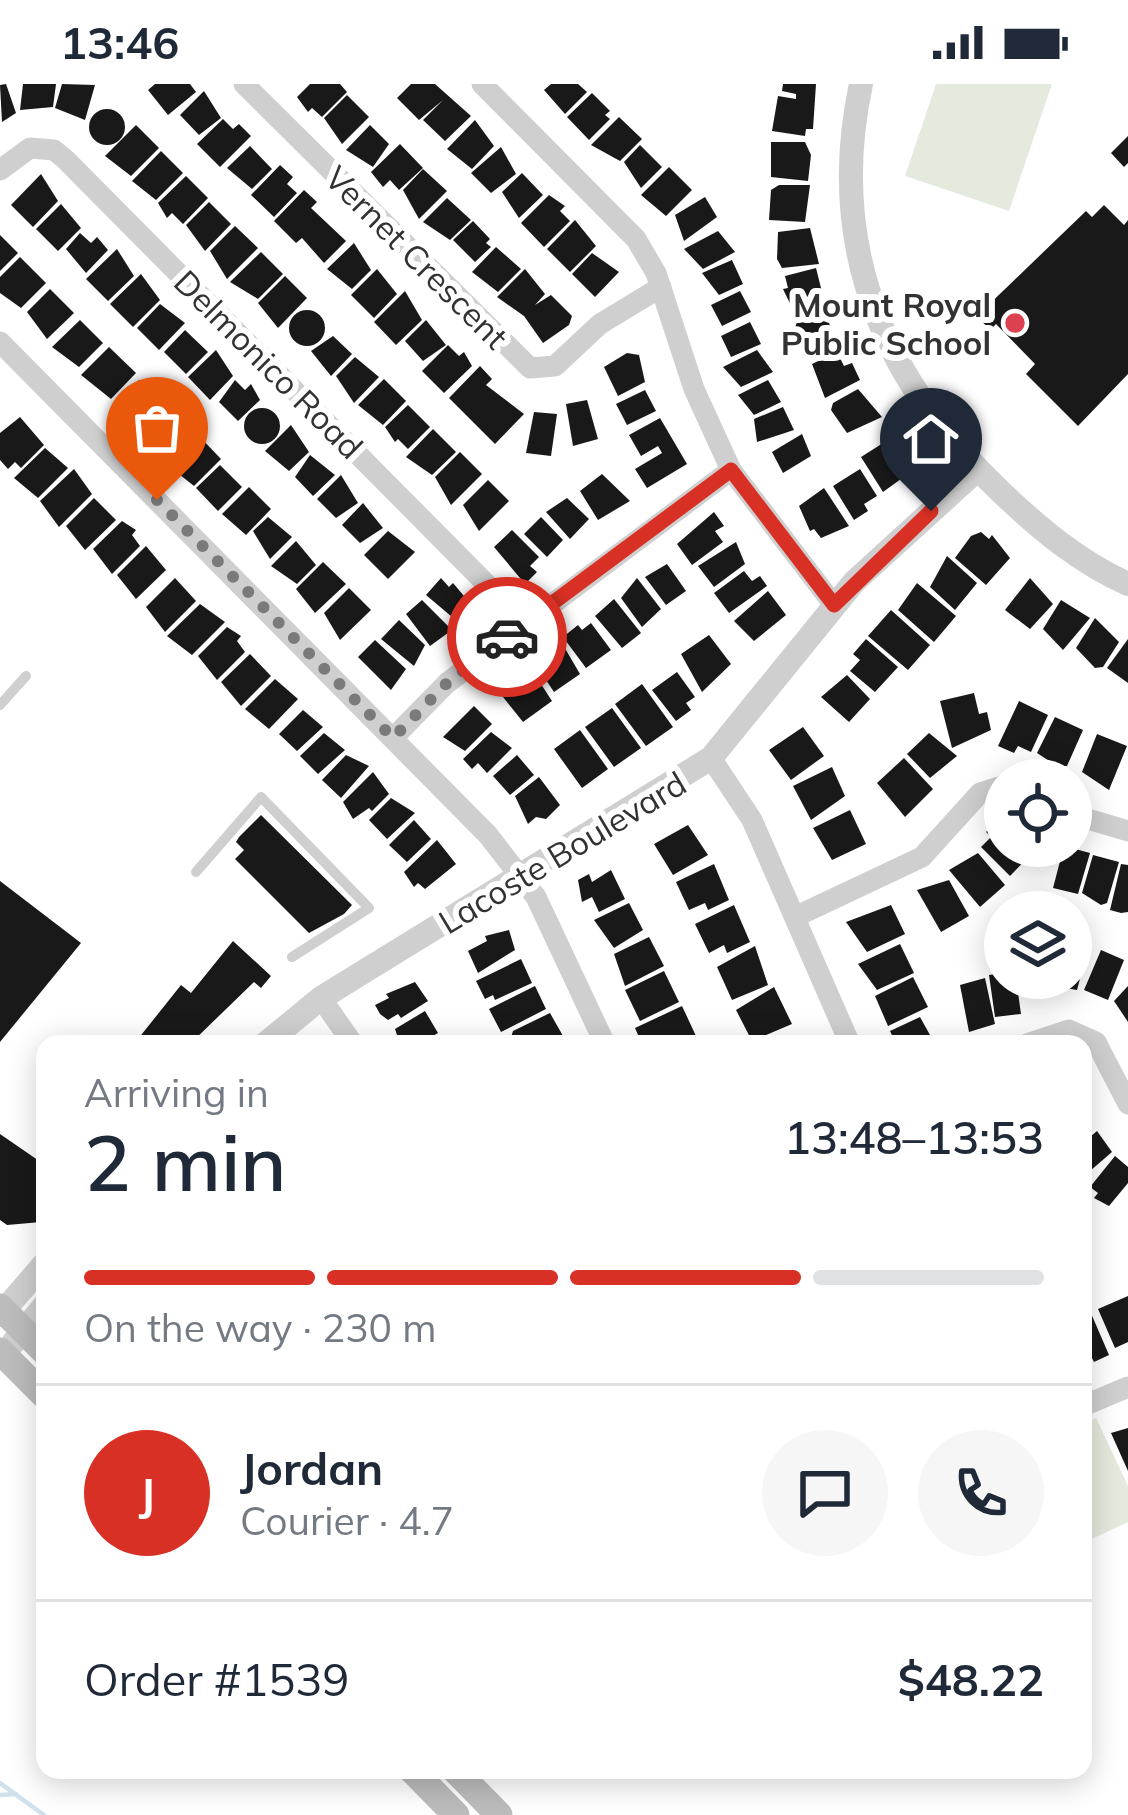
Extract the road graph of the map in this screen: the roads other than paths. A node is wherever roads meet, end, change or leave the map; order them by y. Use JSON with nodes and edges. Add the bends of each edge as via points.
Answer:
{"nodes":[{"id":1,"x":244,"y":84,"type":"edge"},
{"id":2,"x":482,"y":84,"type":"edge"},
{"id":3,"x":861,"y":84,"type":"edge"},
{"id":4,"x":0,"y":170,"type":"edge"},
{"id":5,"x":661,"y":287,"type":"junction"},
{"id":6,"x":0,"y":342,"type":"edge"},
{"id":7,"x":731,"y":470,"type":"junction"},
{"id":8,"x":977,"y":470,"type":"junction"},
{"id":9,"x":1128,"y":584,"type":"edge"},
{"id":10,"x":834,"y":605,"type":"junction"},
{"id":11,"x":524,"y":623,"type":"junction"},
{"id":12,"x":26,"y":676,"type":"dead end"},
{"id":13,"x":0,"y":705,"type":"edge"},
{"id":14,"x":393,"y":738,"type":"junction"},
{"id":15,"x":711,"y":758,"type":"junction"},
{"id":16,"x":984,"y":793,"type":"edge"},
{"id":17,"x":1092,"y":820,"type":"edge"},
{"id":18,"x":1128,"y":831,"type":"edge"},
{"id":19,"x":196,"y":872,"type":"dead end"},
{"id":20,"x":521,"y":878,"type":"junction"},
{"id":21,"x":797,"y":916,"type":"junction"},
{"id":22,"x":292,"y":957,"type":"dead end"},
{"id":23,"x":321,"y":998,"type":"junction"},
{"id":24,"x":276,"y":1035,"type":"edge"},
{"id":25,"x":346,"y":1035,"type":"edge"},
{"id":26,"x":601,"y":1035,"type":"edge"},
{"id":27,"x":846,"y":1035,"type":"edge"},
{"id":28,"x":1092,"y":1040,"type":"edge"},
{"id":29,"x":1128,"y":1105,"type":"edge"},
{"id":30,"x":36,"y":1276,"type":"edge"},
{"id":31,"x":36,"y":1308,"type":"edge"},
{"id":32,"x":7,"y":1316,"type":"edge"},
{"id":33,"x":36,"y":1343,"type":"edge"},
{"id":34,"x":2,"y":1352,"type":"edge"},
{"id":35,"x":36,"y":1387,"type":"edge"},
{"id":36,"x":1128,"y":1388,"type":"edge"},
{"id":37,"x":1092,"y":1402,"type":"edge"},
{"id":38,"x":421,"y":1779,"type":"edge"},
{"id":39,"x":464,"y":1779,"type":"edge"},
{"id":40,"x":456,"y":1815,"type":"edge"},
{"id":41,"x":499,"y":1815,"type":"edge"}],
"edges":[{"from":1,"to":5,"type":"street","name":"Vernet Crescent","via":[[530,368],[555,366],[600,324]]},
{"from":2,"to":5,"type":"street","via":[[636,239]]},
{"from":3,"to":8,"type":"street","via":[[852,184],[869,297],[915,395]]},
{"from":4,"to":11,"type":"street","name":"Delmonico Road","via":[[30,148],[66,160]]},
{"from":5,"to":7,"type":"street"},
{"from":6,"to":14,"type":"street"},
{"from":7,"to":10,"type":"street"},
{"from":7,"to":11,"type":"street"},
{"from":8,"to":9,"type":"street","via":[[1066,549]]},
{"from":8,"to":10,"type":"street","name":"Lacoste Boulevard"},
{"from":10,"to":15,"type":"street","name":"Lacoste Boulevard"},
{"from":11,"to":14,"type":"street"},
{"from":12,"to":13,"type":"lane"},
{"from":14,"to":20,"type":"street"},
{"from":15,"to":20,"type":"street","name":"Lacoste Boulevard"},
{"from":15,"to":21,"type":"street","via":[[752,820]]},
{"from":16,"to":21,"type":"street","via":[[922,857]]},
{"from":17,"to":18,"type":"street"},
{"from":19,"to":22,"type":"lane","via":[[261,797],[368,908]]},
{"from":20,"to":23,"type":"street","name":"Lacoste Boulevard"},
{"from":20,"to":26,"type":"street","via":[[567,953]]},
{"from":21,"to":27,"type":"street"},
{"from":23,"to":24,"type":"street","name":"Lacoste Boulevard"},
{"from":23,"to":25,"type":"street"},
{"from":28,"to":29,"type":"street"},
{"from":30,"to":32,"type":"street"},
{"from":31,"to":32,"type":"street"},
{"from":32,"to":33,"type":"main road"},
{"from":32,"to":34,"type":"street"},
{"from":34,"to":35,"type":"main road"},
{"from":36,"to":37,"type":"street"},
{"from":38,"to":40,"type":"main road"},
{"from":39,"to":41,"type":"main road"}]}
